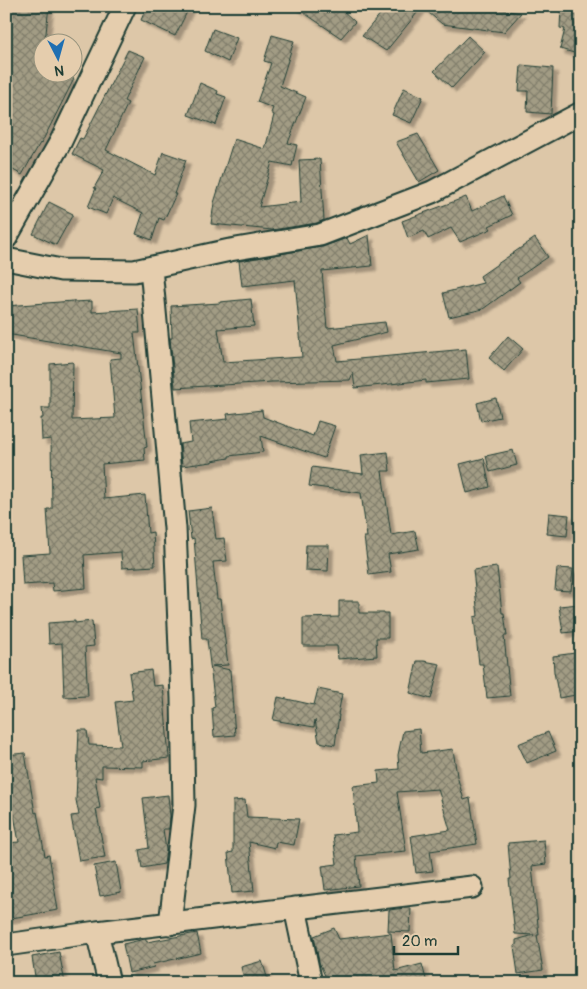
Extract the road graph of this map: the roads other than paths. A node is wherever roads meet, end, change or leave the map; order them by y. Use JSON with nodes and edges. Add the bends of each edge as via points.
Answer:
{"nodes":[{"id":1,"x":126,"y":6,"type":"edge"},
{"id":2,"x":581,"y":113,"type":"edge"},
{"id":3,"x":6,"y":238,"type":"edge"},
{"id":4,"x":6,"y":259,"type":"edge"},
{"id":5,"x":151,"y":268,"type":"junction"},
{"id":6,"x":472,"y":887,"type":"dead end"},
{"id":7,"x":295,"y":908,"type":"junction"},
{"id":8,"x":170,"y":924,"type":"junction"},
{"id":9,"x":97,"y":932,"type":"junction"},
{"id":10,"x":6,"y":945,"type":"edge"},
{"id":11,"x":109,"y":983,"type":"edge"},
{"id":12,"x":311,"y":983,"type":"edge"}],
"edges":[{"from":1,"to":3,"type":"street","via":[[61,142]]},
{"from":2,"to":5,"type":"street","via":[[432,192],[320,235],[230,250]]},
{"from":4,"to":5,"type":"street","via":[[61,270],[134,271]]},
{"from":5,"to":8,"type":"street","via":[[175,528],[182,699],[184,805]]},
{"from":6,"to":7,"type":"street"},
{"from":7,"to":8,"type":"street"},
{"from":7,"to":12,"type":"street"},
{"from":8,"to":9,"type":"street"},
{"from":9,"to":10,"type":"street"},
{"from":9,"to":11,"type":"street"}]}
